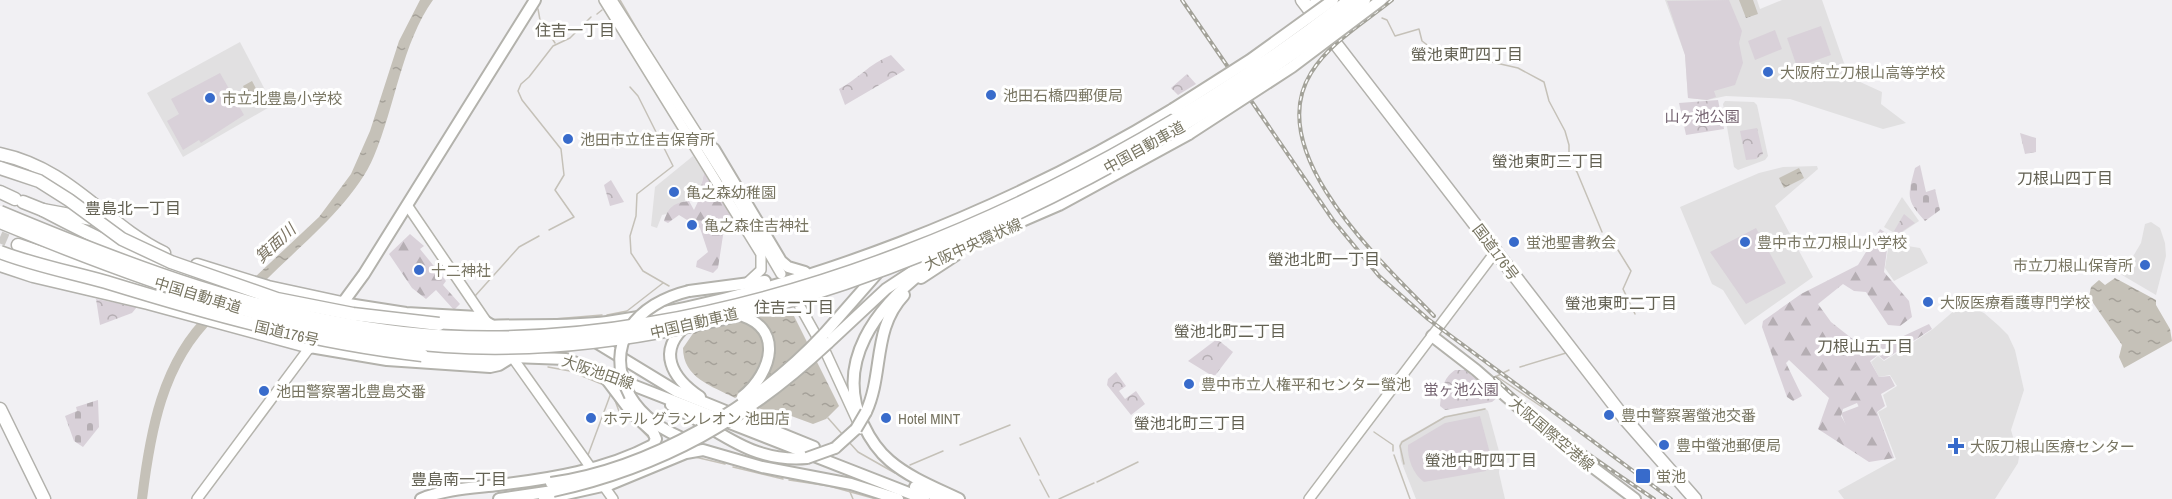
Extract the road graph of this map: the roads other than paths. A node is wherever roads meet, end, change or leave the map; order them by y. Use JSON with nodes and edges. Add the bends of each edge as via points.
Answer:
{"nodes":[{"id":1,"x":535,"y":0,"type":"edge"},
{"id":2,"x":604,"y":0,"type":"edge"},
{"id":3,"x":612,"y":0,"type":"edge"},
{"id":4,"x":1319,"y":0,"type":"edge"},
{"id":5,"x":1333,"y":0,"type":"edge"},
{"id":6,"x":1350,"y":0,"type":"edge"},
{"id":7,"x":1364,"y":0,"type":"edge"},
{"id":8,"x":1381,"y":0,"type":"edge"},
{"id":9,"x":1305,"y":4,"type":"edge"},
{"id":10,"x":704,"y":145,"type":"junction"},
{"id":11,"x":0,"y":154,"type":"edge"},
{"id":12,"x":0,"y":160,"type":"edge"},
{"id":13,"x":0,"y":168,"type":"edge"},
{"id":14,"x":0,"y":192,"type":"edge"},
{"id":15,"x":407,"y":205,"type":"junction"},
{"id":16,"x":43,"y":210,"type":"junction"},
{"id":17,"x":0,"y":212,"type":"edge"},
{"id":18,"x":0,"y":222,"type":"edge"},
{"id":19,"x":109,"y":222,"type":"junction"},
{"id":20,"x":925,"y":232,"type":"junction"},
{"id":21,"x":993,"y":236,"type":"junction"},
{"id":22,"x":963,"y":249,"type":"junction"},
{"id":23,"x":1496,"y":251,"type":"junction"},
{"id":24,"x":0,"y":252,"type":"tunnel mouth"},
{"id":25,"x":0,"y":259,"type":"edge"},
{"id":26,"x":0,"y":265,"type":"edge"},
{"id":27,"x":808,"y":272,"type":"junction"},
{"id":28,"x":781,"y":274,"type":"dead end"},
{"id":29,"x":67,"y":284,"type":"junction"},
{"id":30,"x":746,"y":284,"type":"junction"},
{"id":31,"x":788,"y":285,"type":"dead end"},
{"id":32,"x":136,"y":292,"type":"junction"},
{"id":33,"x":277,"y":299,"type":"junction"},
{"id":34,"x":342,"y":303,"type":"junction"},
{"id":35,"x":241,"y":321,"type":"junction"},
{"id":36,"x":489,"y":326,"type":"junction"},
{"id":37,"x":1432,"y":336,"type":"junction"},
{"id":38,"x":826,"y":339,"type":"junction"},
{"id":39,"x":310,"y":347,"type":"junction"},
{"id":40,"x":512,"y":357,"type":"junction"},
{"id":41,"x":600,"y":372,"type":"junction"},
{"id":42,"x":639,"y":386,"type":"junction"},
{"id":43,"x":0,"y":409,"type":"edge"},
{"id":44,"x":0,"y":425,"type":"edge"},
{"id":45,"x":872,"y":442,"type":"junction"},
{"id":46,"x":806,"y":444,"type":"junction"},
{"id":47,"x":669,"y":445,"type":"junction"},
{"id":48,"x":591,"y":468,"type":"junction"},
{"id":49,"x":604,"y":486,"type":"junction"},
{"id":50,"x":552,"y":487,"type":"junction"},
{"id":51,"x":36,"y":499,"type":"edge"},
{"id":52,"x":44,"y":499,"type":"edge"},
{"id":53,"x":197,"y":499,"type":"edge"},
{"id":54,"x":421,"y":499,"type":"edge"},
{"id":55,"x":441,"y":499,"type":"edge"},
{"id":56,"x":500,"y":499,"type":"edge"},
{"id":57,"x":544,"y":499,"type":"edge"},
{"id":58,"x":613,"y":499,"type":"edge"},
{"id":59,"x":898,"y":499,"type":"edge"},
{"id":60,"x":910,"y":499,"type":"edge"},
{"id":61,"x":924,"y":499,"type":"edge"},
{"id":62,"x":942,"y":499,"type":"edge"},
{"id":63,"x":959,"y":499,"type":"edge"},
{"id":64,"x":1309,"y":499,"type":"edge"},
{"id":65,"x":1635,"y":499,"type":"edge"},
{"id":66,"x":1695,"y":499,"type":"edge"}],
"edges":[{"from":1,"to":15,"type":"main road"},
{"from":2,"to":30,"type":"street","via":[[761,254],[761,270]]},
{"from":3,"to":10,"type":"street"},
{"from":4,"to":9,"type":"main road"},
{"from":5,"to":20,"type":"main road","name":"大阪中央環状線","bridge":true,"via":[[1173,109],[1072,166]]},
{"from":6,"to":17,"type":"highway","name":"中国自動車道","bridge":true,"via":[[1274,57],[1181,116],[1005,208],[847,272],[725,308],[642,325],[489,338],[361,327],[275,309],[186,283]]},
{"from":7,"to":18,"type":"highway","name":"中国自動車道","bridge":true,"via":[[1280,63],[1185,124],[1008,217],[929,251],[828,287],[648,334],[572,344],[489,348],[360,336],[272,317],[182,291]]},
{"from":8,"to":21,"type":"main road","name":"大阪中央環状線","bridge":true,"via":[[1292,67],[1188,134],[1088,190]]},
{"from":9,"to":23,"type":"highway","name":"国道176号"},
{"from":10,"to":27,"type":"main road","via":[[714,149],[781,261]]},
{"from":10,"to":28,"type":"street"},
{"from":11,"to":19,"type":"highway","via":[[47,171]]},
{"from":12,"to":19,"type":"highway","bridge":true,"via":[[58,184]]},
{"from":13,"to":19,"type":"highway","name":"国道176号","bridge":true,"via":[[22,174]]},
{"from":14,"to":16,"type":"highway"},
{"from":15,"to":34,"type":"main road"},
{"from":15,"to":36,"type":"street"},
{"from":16,"to":19,"type":"highway"},
{"from":16,"to":33,"type":"highway","bridge":true,"via":[[159,265]]},
{"from":19,"to":33,"type":"highway","name":"国道176号","bridge":true,"via":[[146,252]]},
{"from":19,"to":34,"type":"highway","via":[[186,262],[268,287]]},
{"from":20,"to":27,"type":"main road","name":"大阪中央環状線"},
{"from":20,"to":38,"type":"main road","name":"大阪中央環状線","via":[[874,276]]},
{"from":21,"to":22,"type":"main road"},
{"from":21,"to":38,"type":"main road","name":"大阪中央環状線","via":[[948,251],[903,277]]},
{"from":22,"to":42,"type":"main road","bridge":true,"via":[[915,284],[892,311],[882,335],[873,394],[866,412],[856,429],[835,448],[807,458],[784,459],[756,453]]},
{"from":22,"to":45,"type":"main road","via":[[931,266],[904,287],[865,334],[856,363],[855,392],[858,413]]},
{"from":23,"to":37,"type":"street"},
{"from":23,"to":66,"type":"highway","name":"国道176号","via":[[1622,416]]},
{"from":24,"to":32,"type":"highway","name":"国道176号","bridge":true},
{"from":25,"to":32,"type":"highway","bridge":true,"via":[[50,275]]},
{"from":26,"to":29,"type":"highway"},
{"from":27,"to":30,"type":"main road"},
{"from":27,"to":36,"type":"main road","name":"大阪中央環状線","via":[[721,300],[607,322]]},
{"from":29,"to":35,"type":"highway","bridge":true,"via":[[16,244]]},
{"from":29,"to":39,"type":"highway"},
{"from":30,"to":60,"type":"main road","bridge":true,"via":[[689,291],[653,305],[629,328],[620,362],[630,396],[647,417],[686,440],[748,459],[859,482]]},
{"from":31,"to":45,"type":"street","via":[[826,353],[856,422]]},
{"from":32,"to":35,"type":"highway","name":"国道176号","bridge":true},
{"from":33,"to":36,"type":"highway","name":"国道176号","bridge":true,"via":[[364,316]]},
{"from":34,"to":36,"type":"main road","name":"大阪池田線","via":[[406,313],[478,317]]},
{"from":34,"to":39,"type":"main road"},
{"from":35,"to":40,"type":"highway","name":"国道176号","bridge":true,"via":[[342,345],[422,356]]},
{"from":36,"to":40,"type":"street"},
{"from":36,"to":46,"type":"main road","name":"大阪池田線","via":[[583,336],[676,391]]},
{"from":37,"to":64,"type":"street"},
{"from":37,"to":65,"type":"main road","name":"大阪国際空港線","via":[[1554,438]]},
{"from":38,"to":47,"type":"main road","name":"大阪中央環状線","bridge":true,"via":[[758,393]]},
{"from":38,"to":50,"type":"main road","name":"大阪中央環状線","bridge":true,"via":[[784,383],[692,442],[628,471]]},
{"from":39,"to":40,"type":"main road","name":"大阪池田線","via":[[387,360],[465,367],[499,365]]},
{"from":39,"to":53,"type":"street"},
{"from":40,"to":41,"type":"main road","name":"大阪池田線","via":[[566,359]]},
{"from":40,"to":48,"type":"street"},
{"from":41,"to":42,"type":"main road","name":"大阪池田線"},
{"from":41,"to":48,"type":"main road","via":[[656,440],[636,453]]},
{"from":42,"to":61,"type":"main road","name":"大阪池田線"},
{"from":43,"to":52,"type":"highway"},
{"from":44,"to":51,"type":"highway"},
{"from":45,"to":63,"type":"main road","via":[[901,470]]},
{"from":46,"to":47,"type":"main road","bridge":true,"via":[[776,427],[700,397],[674,372],[671,349],[683,328],[704,316],[736,314],[755,322],[766,337],[770,353],[766,370],[745,395]]},
{"from":46,"to":62,"type":"main road","name":"大阪池田線"},
{"from":47,"to":50,"type":"main road","name":"大阪中央環状線","bridge":true,"via":[[614,468]]},
{"from":48,"to":49,"type":"street"},
{"from":48,"to":54,"type":"main road"},
{"from":49,"to":57,"type":"main road"},
{"from":49,"to":58,"type":"street"},
{"from":49,"to":59,"type":"main road","via":[[703,450],[762,467],[858,485]]},
{"from":50,"to":55,"type":"main road","name":"大阪中央環状線"},
{"from":50,"to":56,"type":"main road","name":"大阪中央環状線"}]}
